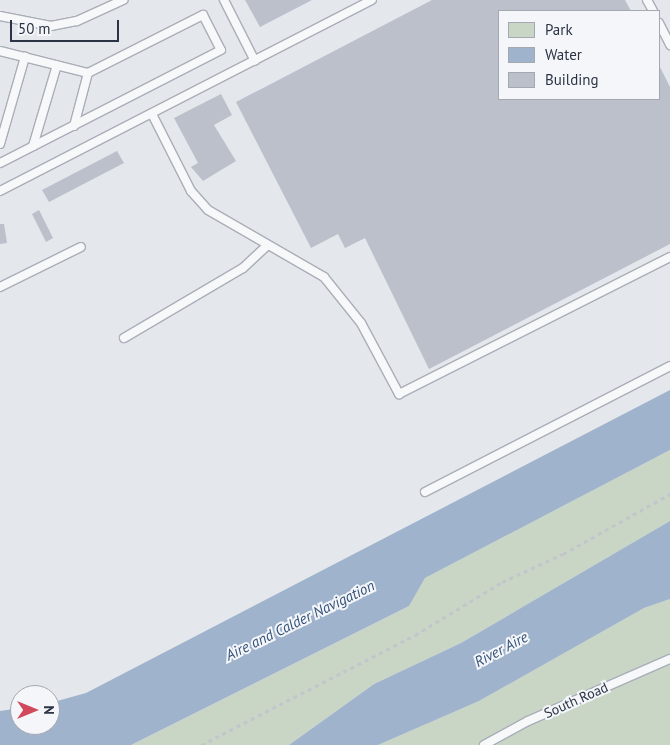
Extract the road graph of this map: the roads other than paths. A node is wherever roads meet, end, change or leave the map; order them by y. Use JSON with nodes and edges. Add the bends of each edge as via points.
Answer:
{"nodes":[{"id":1,"x":123,"y":0,"type":"edge"},
{"id":2,"x":224,"y":0,"type":"edge"},
{"id":3,"x":372,"y":0,"type":"edge"},
{"id":4,"x":0,"y":16,"type":"edge"},
{"id":5,"x":660,"y":25,"type":"edge"},
{"id":6,"x":670,"y":46,"type":"edge"},
{"id":7,"x":0,"y":50,"type":"edge"},
{"id":8,"x":25,"y":57,"type":"junction"},
{"id":9,"x":255,"y":61,"type":"junction"},
{"id":10,"x":57,"y":65,"type":"junction"},
{"id":11,"x":88,"y":73,"type":"junction"},
{"id":12,"x":152,"y":114,"type":"junction"},
{"id":13,"x":74,"y":126,"type":"junction"},
{"id":14,"x":0,"y":144,"type":"edge"},
{"id":15,"x":33,"y":146,"type":"junction"},
{"id":16,"x":0,"y":164,"type":"edge"},
{"id":17,"x":0,"y":191,"type":"edge"},
{"id":18,"x":267,"y":246,"type":"junction"},
{"id":19,"x":80,"y":247,"type":"dead end"},
{"id":20,"x":670,"y":257,"type":"edge"},
{"id":21,"x":0,"y":286,"type":"edge"},
{"id":22,"x":124,"y":338,"type":"dead end"},
{"id":23,"x":670,"y":366,"type":"edge"},
{"id":24,"x":425,"y":492,"type":"dead end"},
{"id":25,"x":670,"y":659,"type":"edge"},
{"id":26,"x":484,"y":745,"type":"edge"}],
"edges":[{"from":1,"to":4,"type":"lane","via":[[77,21],[51,26]]},
{"from":2,"to":9,"type":"lane"},
{"from":3,"to":9,"type":"lane"},
{"from":5,"to":6,"type":"lane"},
{"from":7,"to":8,"type":"lane"},
{"from":8,"to":10,"type":"lane"},
{"from":8,"to":14,"type":"lane"},
{"from":9,"to":12,"type":"lane"},
{"from":10,"to":11,"type":"lane"},
{"from":10,"to":15,"type":"lane"},
{"from":11,"to":13,"type":"lane"},
{"from":11,"to":13,"type":"lane","via":[[202,15],[221,50]]},
{"from":12,"to":17,"type":"lane"},
{"from":12,"to":18,"type":"lane","via":[[191,191],[208,210]]},
{"from":13,"to":15,"type":"lane"},
{"from":15,"to":16,"type":"lane"},
{"from":18,"to":20,"type":"lane","via":[[324,277],[361,323],[399,394]]},
{"from":18,"to":22,"type":"lane","via":[[243,268]]},
{"from":19,"to":21,"type":"lane"},
{"from":23,"to":24,"type":"lane"},
{"from":25,"to":26,"type":"lane","name":"South Road","via":[[528,721]]}]}
